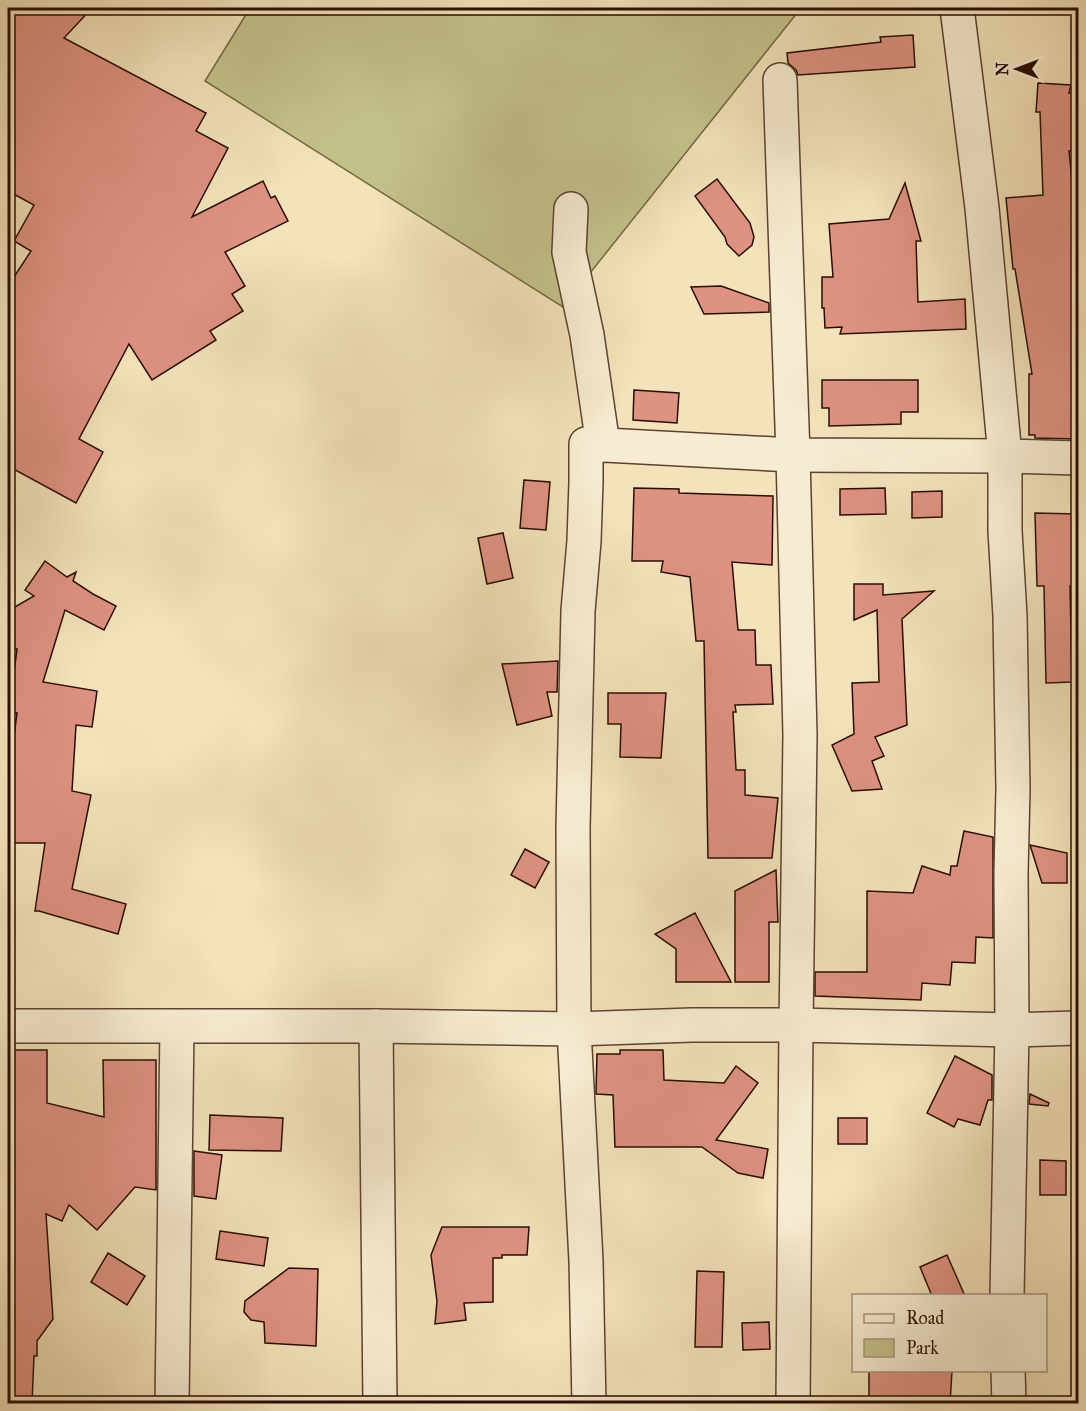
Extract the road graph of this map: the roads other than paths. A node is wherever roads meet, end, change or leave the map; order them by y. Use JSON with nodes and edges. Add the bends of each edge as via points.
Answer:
{"nodes":[{"id":1,"x":957,"y":8,"type":"edge"},
{"id":2,"x":780,"y":80,"type":"dead end"},
{"id":3,"x":571,"y":209,"type":"dead end"},
{"id":4,"x":603,"y":445,"type":"junction"},
{"id":5,"x":793,"y":455,"type":"junction"},
{"id":6,"x":1005,"y":456,"type":"junction"},
{"id":7,"x":1078,"y":458,"type":"edge"},
{"id":8,"x":796,"y":1024,"type":"junction"},
{"id":9,"x":8,"y":1026,"type":"edge"},
{"id":10,"x":376,"y":1026,"type":"junction"},
{"id":11,"x":177,"y":1027,"type":"junction"},
{"id":12,"x":1078,"y":1028,"type":"edge"},
{"id":13,"x":574,"y":1029,"type":"junction"},
{"id":14,"x":1012,"y":1030,"type":"junction"},
{"id":15,"x":1007,"y":1294,"type":"edge"},
{"id":16,"x":1008,"y":1372,"type":"edge"},
{"id":17,"x":172,"y":1404,"type":"edge"},
{"id":18,"x":380,"y":1404,"type":"edge"},
{"id":19,"x":589,"y":1404,"type":"edge"},
{"id":20,"x":794,"y":1404,"type":"edge"},
{"id":21,"x":1009,"y":1404,"type":"edge"}],
"edges":[{"from":1,"to":6,"type":"street","via":[[982,208]]},
{"from":2,"to":5,"type":"street"},
{"from":3,"to":4,"type":"street","via":[[569,252],[587,335]]},
{"from":4,"to":5,"type":"street"},
{"from":4,"to":13,"type":"street","via":[[585,444],[573,828]]},
{"from":5,"to":6,"type":"street"},
{"from":5,"to":8,"type":"street","via":[[800,735]]},
{"from":6,"to":7,"type":"street"},
{"from":6,"to":14,"type":"street","via":[[1013,789]]},
{"from":8,"to":13,"type":"street"},
{"from":8,"to":14,"type":"street"},
{"from":8,"to":20,"type":"street"},
{"from":9,"to":11,"type":"street"},
{"from":10,"to":11,"type":"street"},
{"from":10,"to":13,"type":"street"},
{"from":10,"to":18,"type":"street"},
{"from":11,"to":17,"type":"street"},
{"from":12,"to":14,"type":"street"},
{"from":13,"to":19,"type":"street"},
{"from":14,"to":15,"type":"street"},
{"from":16,"to":21,"type":"street"}]}
